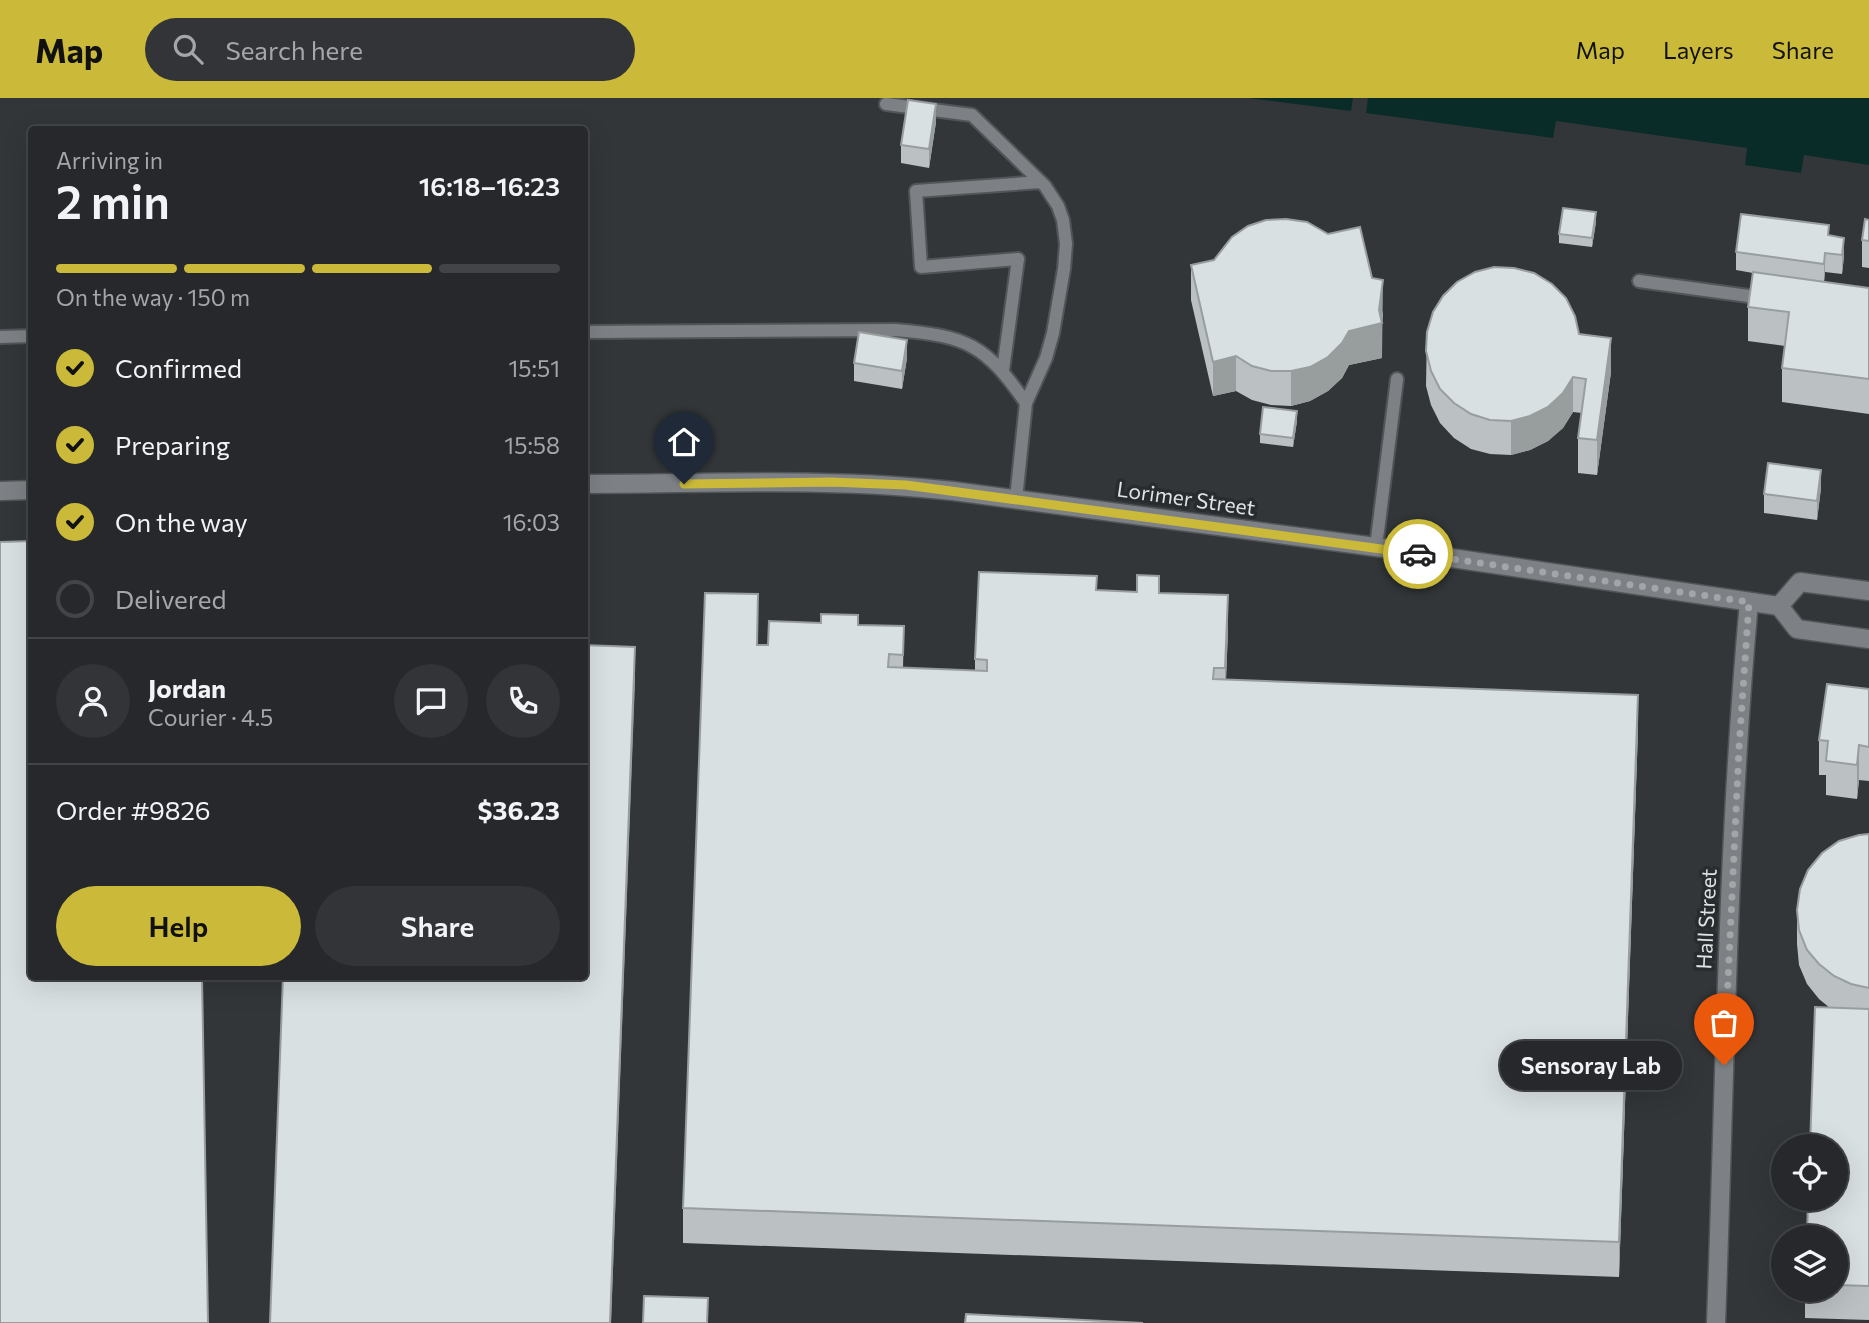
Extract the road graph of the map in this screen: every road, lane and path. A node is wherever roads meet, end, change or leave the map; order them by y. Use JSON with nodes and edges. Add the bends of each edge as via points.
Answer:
{"nodes":[{"id":1,"x":886,"y":104,"type":"dead end"},
{"id":2,"x":1041,"y":182,"type":"junction"},
{"id":3,"x":1639,"y":281,"type":"dead end"},
{"id":4,"x":1774,"y":299,"type":"edge"},
{"id":5,"x":588,"y":332,"type":"edge"},
{"id":6,"x":28,"y":336,"type":"edge"},
{"id":7,"x":0,"y":337,"type":"edge"},
{"id":8,"x":1003,"y":370,"type":"junction"},
{"id":9,"x":1397,"y":379,"type":"dead end"},
{"id":10,"x":1026,"y":403,"type":"junction"},
{"id":11,"x":588,"y":484,"type":"edge"},
{"id":12,"x":28,"y":490,"type":"edge"},
{"id":13,"x":0,"y":491,"type":"edge"},
{"id":14,"x":1016,"y":499,"type":"junction"},
{"id":15,"x":1376,"y":547,"type":"junction"},
{"id":16,"x":1869,"y":591,"type":"edge"},
{"id":17,"x":1749,"y":602,"type":"junction"},
{"id":18,"x":1779,"y":606,"type":"junction"},
{"id":19,"x":1869,"y":639,"type":"edge"},
{"id":20,"x":1716,"y":1323,"type":"edge"}],
"edges":[{"from":1,"to":2,"type":"lane","via":[[971,115]]},
{"from":2,"to":8,"type":"lane","via":[[916,191],[921,267],[1018,259]]},
{"from":2,"to":10,"type":"lane","via":[[1058,206],[1066,244],[1053,333]]},
{"from":3,"to":4,"type":"lane"},
{"from":5,"to":8,"type":"lane","via":[[908,331],[966,343]]},
{"from":6,"to":7,"type":"lane"},
{"from":8,"to":10,"type":"lane"},
{"from":9,"to":15,"type":"lane"},
{"from":10,"to":14,"type":"lane"},
{"from":11,"to":14,"type":"main road","name":"Lorimer Street","via":[[862,483]]},
{"from":12,"to":13,"type":"main road"},
{"from":14,"to":15,"type":"main road","name":"Lorimer Street"},
{"from":15,"to":17,"type":"main road","name":"Lorimer Street"},
{"from":16,"to":18,"type":"main road","via":[[1800,582]]},
{"from":17,"to":18,"type":"main road","name":"Lorimer Street"},
{"from":17,"to":20,"type":"main road","name":"Hall Street","via":[[1729,937]]},
{"from":18,"to":19,"type":"main road","via":[[1797,629]]}]}
